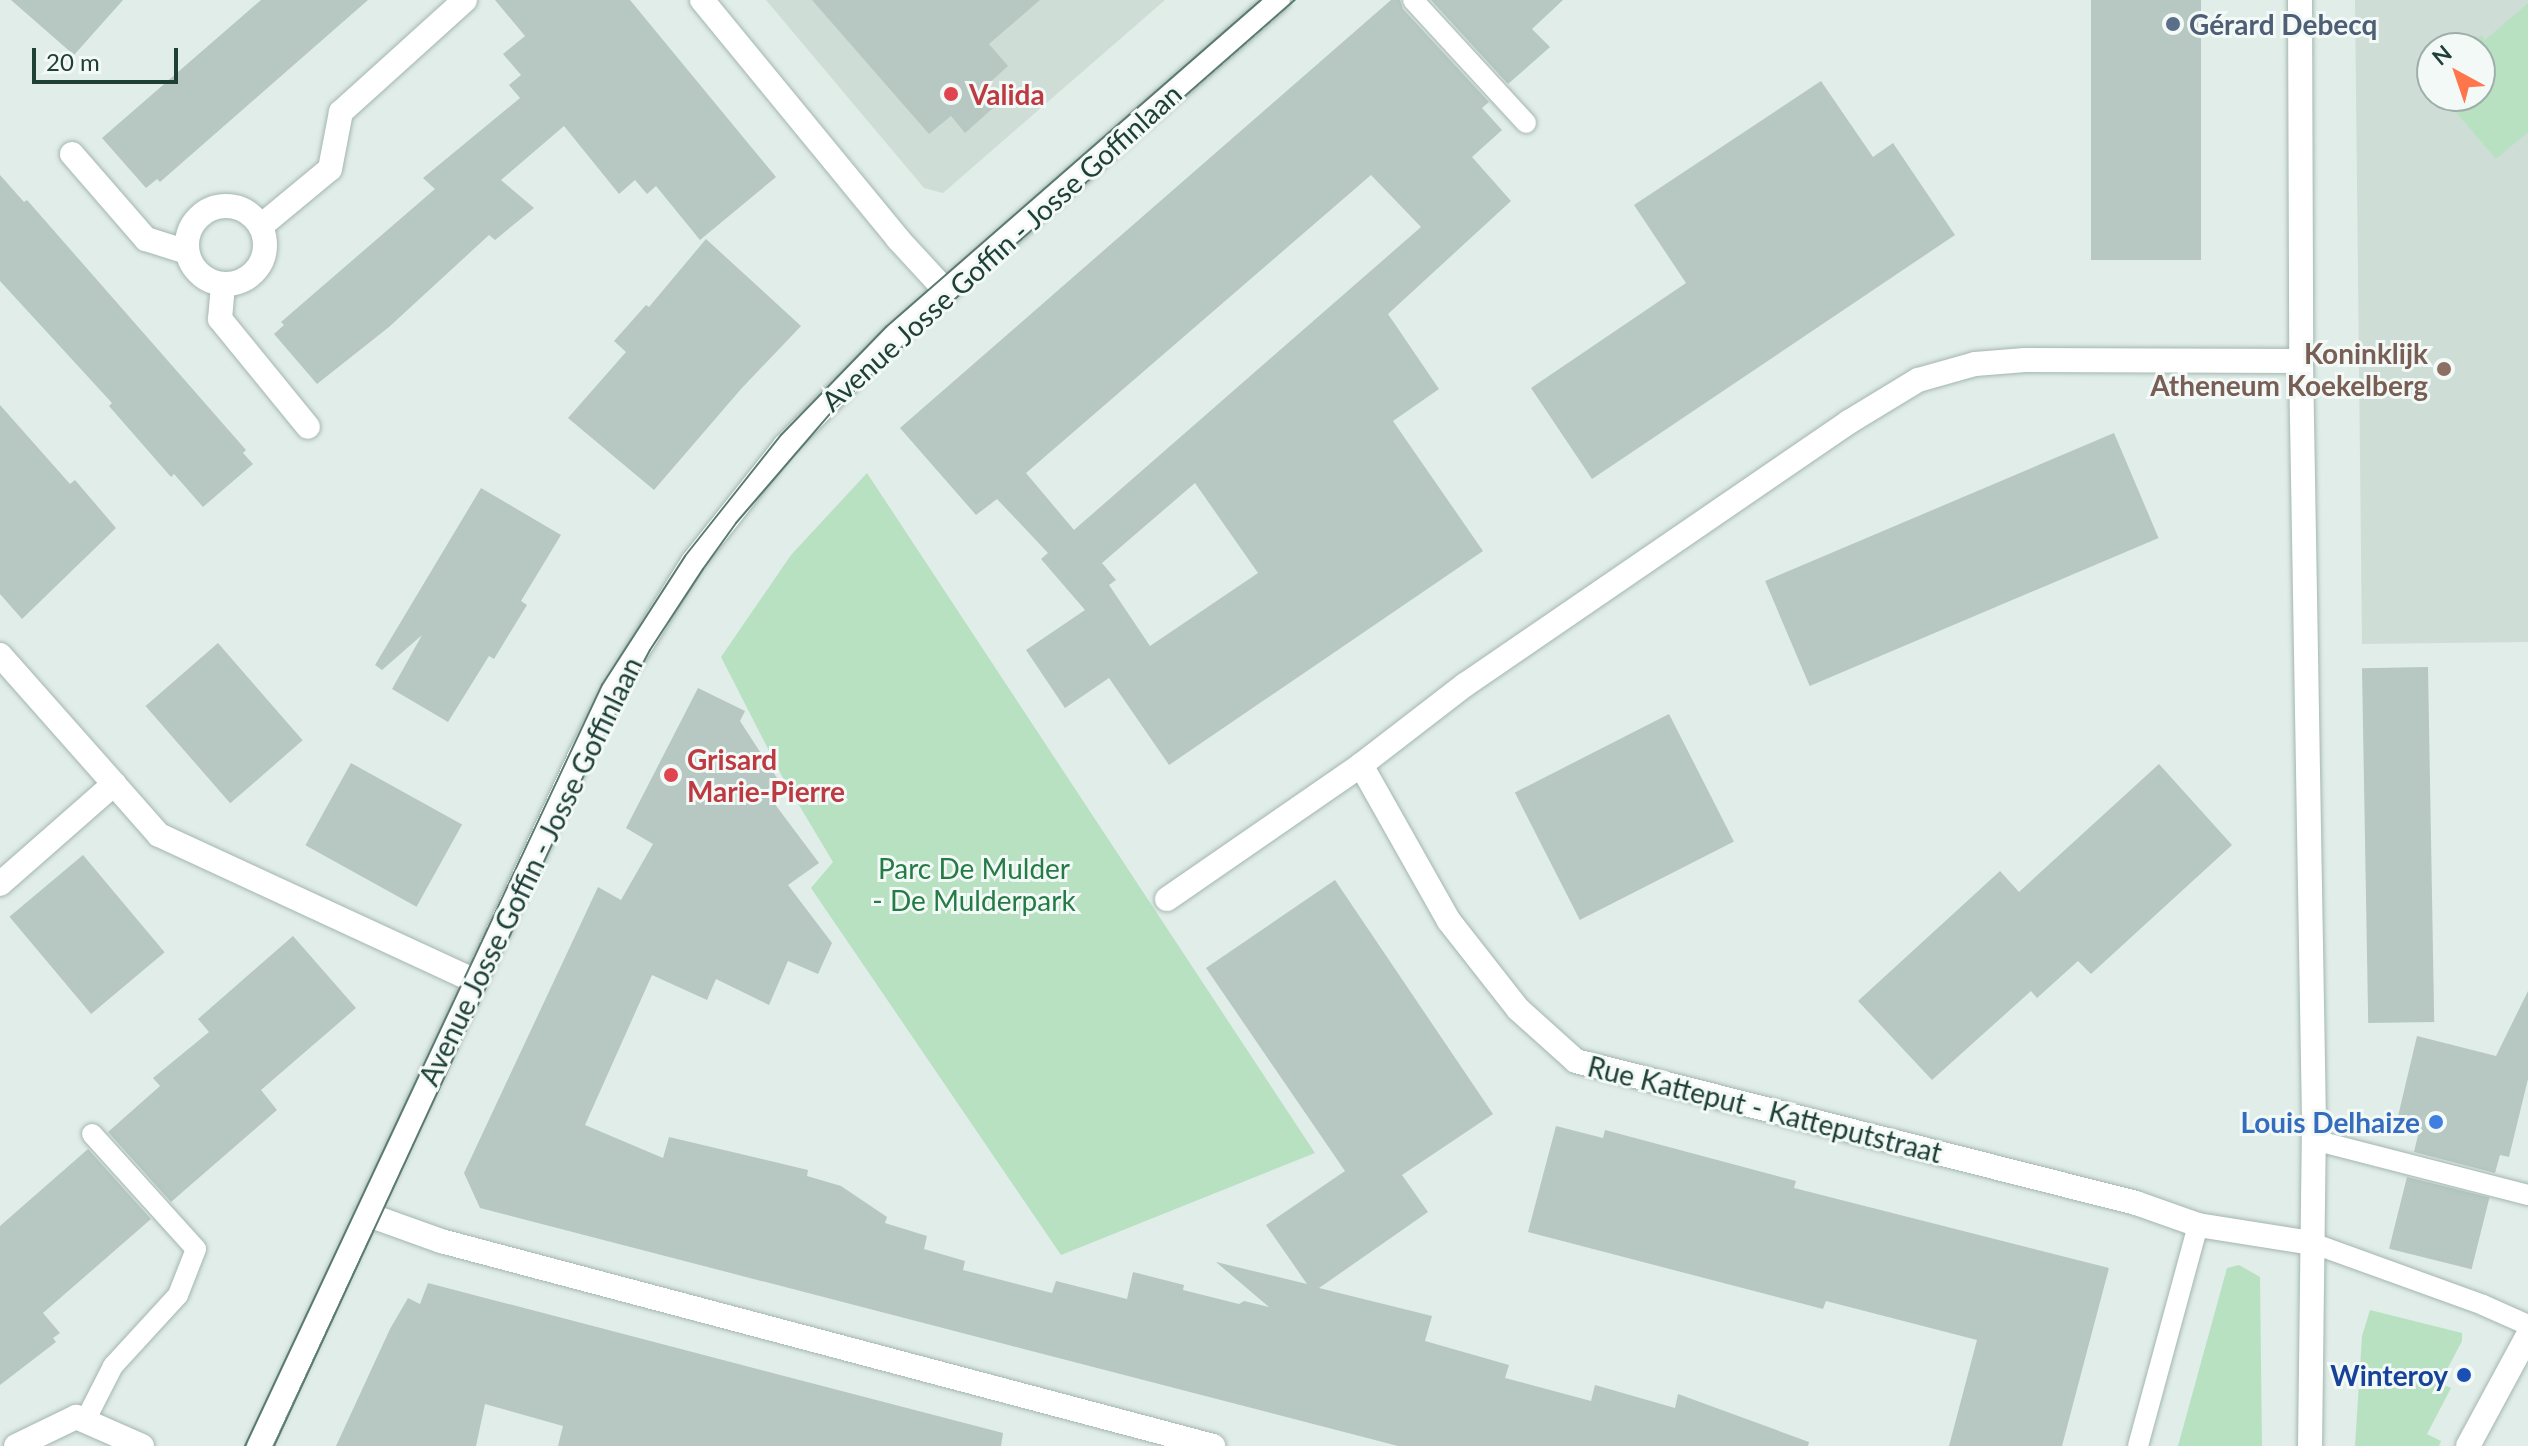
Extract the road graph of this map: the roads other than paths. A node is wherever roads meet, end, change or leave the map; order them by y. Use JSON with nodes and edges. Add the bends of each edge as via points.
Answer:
{"nodes":[{"id":1,"x":465,"y":0,"type":"edge"},
{"id":2,"x":702,"y":0,"type":"edge"},
{"id":3,"x":1278,"y":0,"type":"edge"},
{"id":4,"x":1413,"y":0,"type":"edge"},
{"id":5,"x":2300,"y":0,"type":"edge"},
{"id":6,"x":1526,"y":123,"type":"dead end"},
{"id":7,"x":72,"y":154,"type":"dead end"},
{"id":8,"x":261,"y":226,"type":"junction"},
{"id":9,"x":187,"y":252,"type":"junction"},
{"id":10,"x":223,"y":285,"type":"junction"},
{"id":11,"x":945,"y":290,"type":"junction"},
{"id":12,"x":2301,"y":361,"type":"junction"},
{"id":13,"x":308,"y":427,"type":"dead end"},
{"id":14,"x":0,"y":655,"type":"edge"},
{"id":15,"x":1361,"y":765,"type":"junction"},
{"id":16,"x":114,"y":784,"type":"junction"},
{"id":17,"x":0,"y":884,"type":"edge"},
{"id":18,"x":1167,"y":899,"type":"dead end"},
{"id":19,"x":475,"y":981,"type":"junction"},
{"id":20,"x":92,"y":1134,"type":"dead end"},
{"id":21,"x":2314,"y":1140,"type":"junction"},
{"id":22,"x":2528,"y":1195,"type":"edge"},
{"id":23,"x":366,"y":1214,"type":"junction"},
{"id":24,"x":2198,"y":1225,"type":"junction"},
{"id":25,"x":2312,"y":1243,"type":"junction"},
{"id":26,"x":2528,"y":1325,"type":"edge"},
{"id":27,"x":2528,"y":1335,"type":"edge"},
{"id":28,"x":85,"y":1421,"type":"junction"},
{"id":29,"x":16,"y":1446,"type":"edge"},
{"id":30,"x":142,"y":1446,"type":"edge"},
{"id":31,"x":259,"y":1446,"type":"edge"},
{"id":32,"x":1213,"y":1446,"type":"edge"},
{"id":33,"x":2138,"y":1446,"type":"edge"},
{"id":34,"x":2310,"y":1446,"type":"edge"},
{"id":35,"x":2468,"y":1446,"type":"edge"}],
"edges":[{"from":1,"to":8,"type":"street","via":[[341,112],[330,169]]},
{"from":2,"to":11,"type":"street"},
{"from":3,"to":11,"type":"street","name":"Avenue Josse Goffin - Josse Goffinlaan"},
{"from":4,"to":6,"type":"lane"},
{"from":5,"to":12,"type":"street"},
{"from":7,"to":9,"type":"street","via":[[146,239]]},
{"from":8,"to":9,"type":"street","via":[[248,212],[212,207],[197,217]]},
{"from":8,"to":10,"type":"street","via":[[263,259],[254,273],[240,283]]},
{"from":9,"to":10,"type":"street","via":[[194,269]]},
{"from":10,"to":13,"type":"street","via":[[220,319]]},
{"from":11,"to":19,"type":"street","name":"Avenue Josse Goffin - Josse Goffinlaan","via":[[785,446],[693,562],[613,690]]},
{"from":12,"to":15,"type":"street","via":[[2025,360],[1975,364],[1918,380],[1466,684]]},
{"from":12,"to":21,"type":"street"},
{"from":14,"to":16,"type":"street"},
{"from":15,"to":18,"type":"street"},
{"from":15,"to":24,"type":"street","name":"Rue Katteput - Katteputstraat","via":[[1449,921],[1518,1009],[1576,1061],[2136,1203]]},
{"from":16,"to":17,"type":"street"},
{"from":16,"to":19,"type":"street","via":[[159,835]]},
{"from":19,"to":23,"type":"street","name":"Avenue Josse Goffin - Josse Goffinlaan"},
{"from":20,"to":28,"type":"lane","via":[[196,1249],[178,1295],[113,1366]]},
{"from":21,"to":22,"type":"lane"},
{"from":21,"to":25,"type":"street"},
{"from":23,"to":31,"type":"street","name":"Avenue Josse Goffin - Josse Goffinlaan"},
{"from":23,"to":32,"type":"street","via":[[441,1241]]},
{"from":24,"to":25,"type":"street","name":"Rue Katteput - Katteputstraat"},
{"from":24,"to":33,"type":"lane"},
{"from":25,"to":26,"type":"lane"},
{"from":25,"to":34,"type":"street"},
{"from":27,"to":35,"type":"street"},
{"from":28,"to":29,"type":"street","via":[[76,1417]]},
{"from":28,"to":30,"type":"street"}]}
